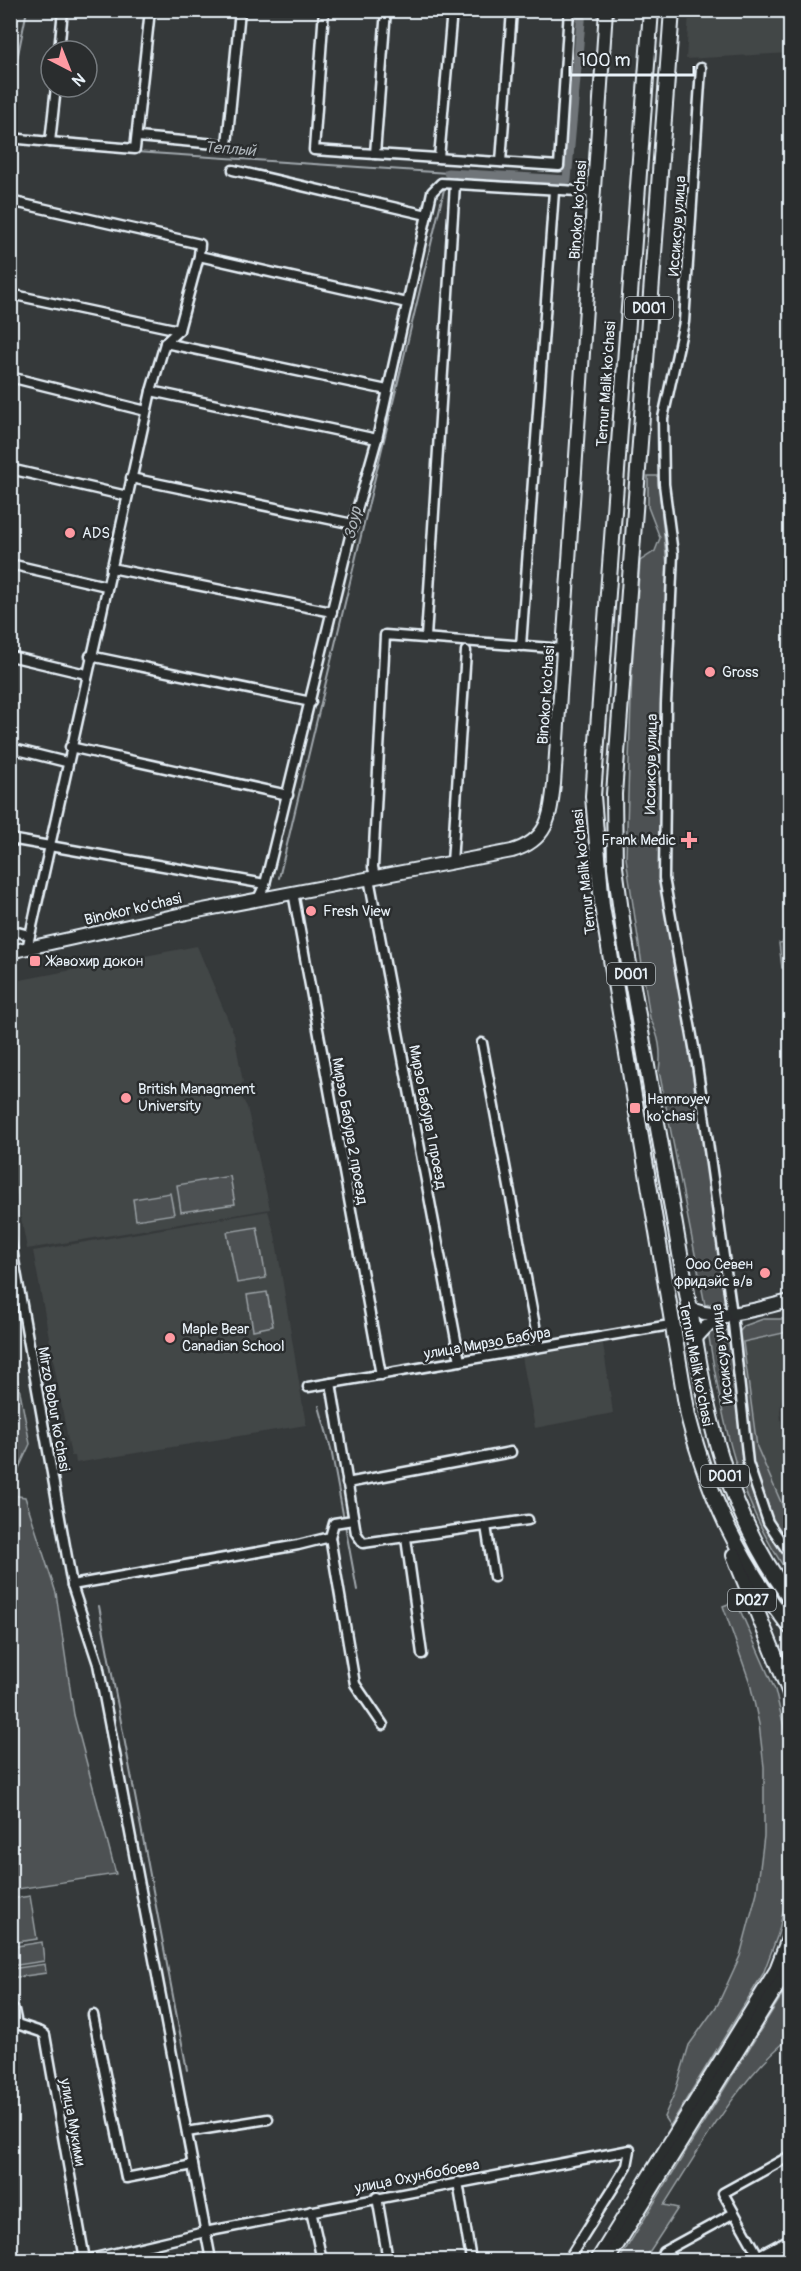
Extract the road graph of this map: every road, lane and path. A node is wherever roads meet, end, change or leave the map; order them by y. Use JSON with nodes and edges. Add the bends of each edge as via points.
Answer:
{"nodes":[{"id":1,"x":63,"y":10,"type":"edge"},
{"id":2,"x":150,"y":10,"type":"edge"},
{"id":3,"x":240,"y":10,"type":"edge"},
{"id":4,"x":324,"y":10,"type":"edge"},
{"id":5,"x":386,"y":10,"type":"edge"},
{"id":6,"x":452,"y":10,"type":"edge"},
{"id":7,"x":512,"y":10,"type":"edge"},
{"id":8,"x":570,"y":10,"type":"edge"},
{"id":9,"x":606,"y":10,"type":"edge"},
{"id":10,"x":651,"y":10,"type":"edge"},
{"id":11,"x":672,"y":10,"type":"edge"},
{"id":12,"x":12,"y":13,"type":"edge"},
{"id":13,"x":10,"y":27,"type":"edge"},
{"id":14,"x":60,"y":39,"type":"edge"},
{"id":15,"x":701,"y":68,"type":"dead end"},
{"id":16,"x":55,"y":99,"type":"edge"},
{"id":17,"x":138,"y":137,"type":"junction"},
{"id":18,"x":10,"y":138,"type":"edge"},
{"id":19,"x":50,"y":142,"type":"junction"},
{"id":20,"x":375,"y":154,"type":"junction"},
{"id":21,"x":439,"y":158,"type":"junction"},
{"id":22,"x":501,"y":162,"type":"junction"},
{"id":23,"x":233,"y":170,"type":"dead end"},
{"id":24,"x":455,"y":184,"type":"junction"},
{"id":25,"x":554,"y":191,"type":"junction"},
{"id":26,"x":594,"y":192,"type":"junction"},
{"id":27,"x":10,"y":201,"type":"edge"},
{"id":28,"x":427,"y":215,"type":"junction"},
{"id":29,"x":199,"y":256,"type":"junction"},
{"id":30,"x":10,"y":294,"type":"edge"},
{"id":31,"x":407,"y":303,"type":"junction"},
{"id":32,"x":179,"y":330,"type":"junction"},
{"id":33,"x":165,"y":343,"type":"junction"},
{"id":34,"x":10,"y":377,"type":"edge"},
{"id":35,"x":387,"y":390,"type":"junction"},
{"id":36,"x":152,"y":391,"type":"junction"},
{"id":37,"x":147,"y":411,"type":"junction"},
{"id":38,"x":377,"y":439,"type":"junction"},
{"id":39,"x":10,"y":469,"type":"edge"},
{"id":40,"x":131,"y":478,"type":"junction"},
{"id":41,"x":127,"y":496,"type":"junction"},
{"id":42,"x":352,"y":524,"type":"junction"},
{"id":43,"x":10,"y":564,"type":"edge"},
{"id":44,"x":111,"y":568,"type":"junction"},
{"id":45,"x":106,"y":586,"type":"junction"},
{"id":46,"x":606,"y":604,"type":"junction"},
{"id":47,"x":627,"y":606,"type":"junction"},
{"id":48,"x":332,"y":612,"type":"junction"},
{"id":49,"x":426,"y":637,"type":"junction"},
{"id":50,"x":521,"y":646,"type":"junction"},
{"id":51,"x":564,"y":649,"type":"junction"},
{"id":52,"x":466,"y":651,"type":"dead end"},
{"id":53,"x":10,"y":656,"type":"edge"},
{"id":54,"x":90,"y":656,"type":"junction"},
{"id":55,"x":86,"y":674,"type":"junction"},
{"id":56,"x":311,"y":702,"type":"junction"},
{"id":57,"x":70,"y":747,"type":"junction"},
{"id":58,"x":10,"y":748,"type":"edge"},
{"id":59,"x":66,"y":762,"type":"junction"},
{"id":60,"x":288,"y":795,"type":"junction"},
{"id":61,"x":10,"y":838,"type":"edge"},
{"id":62,"x":48,"y":847,"type":"junction"},
{"id":63,"x":452,"y":863,"type":"junction"},
{"id":64,"x":372,"y":877,"type":"junction"},
{"id":65,"x":265,"y":884,"type":"junction"},
{"id":66,"x":293,"y":892,"type":"junction"},
{"id":67,"x":258,"y":899,"type":"junction"},
{"id":68,"x":10,"y":930,"type":"edge"},
{"id":69,"x":28,"y":935,"type":"junction"},
{"id":70,"x":27,"y":949,"type":"junction"},
{"id":71,"x":10,"y":952,"type":"edge"},
{"id":72,"x":482,"y":1043,"type":"dead end"},
{"id":73,"x":10,"y":1238,"type":"edge"},
{"id":74,"x":790,"y":1301,"type":"edge"},
{"id":75,"x":689,"y":1308,"type":"junction"},
{"id":76,"x":732,"y":1314,"type":"junction"},
{"id":77,"x":670,"y":1325,"type":"junction"},
{"id":78,"x":695,"y":1339,"type":"junction"},
{"id":79,"x":539,"y":1347,"type":"junction"},
{"id":80,"x":460,"y":1361,"type":"junction"},
{"id":81,"x":381,"y":1375,"type":"junction"},
{"id":82,"x":331,"y":1383,"type":"junction"},
{"id":83,"x":308,"y":1387,"type":"dead end"},
{"id":84,"x":511,"y":1452,"type":"dead end"},
{"id":85,"x":347,"y":1483,"type":"junction"},
{"id":86,"x":716,"y":1505,"type":"junction"},
{"id":87,"x":353,"y":1520,"type":"junction"},
{"id":88,"x":528,"y":1520,"type":"dead end"},
{"id":89,"x":486,"y":1526,"type":"junction"},
{"id":90,"x":330,"y":1537,"type":"junction"},
{"id":91,"x":406,"y":1538,"type":"junction"},
{"id":92,"x":790,"y":1555,"type":"edge"},
{"id":93,"x":494,"y":1576,"type":"dead end"},
{"id":94,"x":72,"y":1585,"type":"junction"},
{"id":95,"x":790,"y":1598,"type":"edge"},
{"id":96,"x":790,"y":1627,"type":"edge"},
{"id":97,"x":422,"y":1654,"type":"dead end"},
{"id":98,"x":790,"y":1693,"type":"edge"},
{"id":99,"x":383,"y":1725,"type":"dead end"},
{"id":100,"x":790,"y":1936,"type":"edge"},
{"id":101,"x":785,"y":1968,"type":"edge"},
{"id":102,"x":10,"y":2011,"type":"edge"},
{"id":103,"x":93,"y":2015,"type":"dead end"},
{"id":104,"x":268,"y":2119,"type":"dead end"},
{"id":105,"x":187,"y":2132,"type":"junction"},
{"id":106,"x":790,"y":2156,"type":"edge"},
{"id":107,"x":193,"y":2165,"type":"junction"},
{"id":108,"x":458,"y":2182,"type":"junction"},
{"id":109,"x":377,"y":2197,"type":"junction"},
{"id":110,"x":311,"y":2211,"type":"junction"},
{"id":111,"x":735,"y":2213,"type":"junction"},
{"id":112,"x":205,"y":2232,"type":"junction"},
{"id":113,"x":790,"y":2240,"type":"edge"},
{"id":114,"x":756,"y":2259,"type":"edge"},
{"id":115,"x":85,"y":2260,"type":"edge"},
{"id":116,"x":211,"y":2260,"type":"edge"},
{"id":117,"x":322,"y":2260,"type":"edge"},
{"id":118,"x":388,"y":2260,"type":"edge"},
{"id":119,"x":471,"y":2260,"type":"edge"},
{"id":120,"x":568,"y":2260,"type":"edge"},
{"id":121,"x":597,"y":2260,"type":"edge"},
{"id":122,"x":608,"y":2260,"type":"edge"},
{"id":123,"x":660,"y":2260,"type":"edge"}],
"edges":[{"from":1,"to":14,"type":"street"},
{"from":2,"to":17,"type":"street"},
{"from":3,"to":17,"type":"street","via":[[227,145]]},
{"from":4,"to":20,"type":"street","via":[[314,150]]},
{"from":5,"to":20,"type":"street"},
{"from":6,"to":21,"type":"street"},
{"from":7,"to":22,"type":"street"},
{"from":8,"to":22,"type":"street","via":[[559,166]]},
{"from":9,"to":26,"type":"main road","name":"Binokor ko'chasi"},
{"from":10,"to":46,"type":"highway","name":"Temur Malik ko'chasi","number":"D001"},
{"from":11,"to":47,"type":"highway","name":"Temur Malik ko'chasi","number":"D001"},
{"from":12,"to":13,"type":"street"},
{"from":15,"to":76,"type":"street","name":"Иссиксув улица","via":[[684,322],[663,418],[664,484],[673,554],[663,856],[698,1064]]},
{"from":16,"to":19,"type":"street"},
{"from":17,"to":19,"type":"street","via":[[135,150]]},
{"from":18,"to":19,"type":"street"},
{"from":20,"to":21,"type":"street"},
{"from":21,"to":22,"type":"street"},
{"from":23,"to":28,"type":"street"},
{"from":24,"to":25,"type":"street"},
{"from":24,"to":28,"type":"street","via":[[441,183],[432,192]]},
{"from":24,"to":49,"type":"street"},
{"from":25,"to":26,"type":"street"},
{"from":25,"to":50,"type":"street"},
{"from":26,"to":51,"type":"main road","name":"Binokor ko'chasi"},
{"from":27,"to":29,"type":"street","via":[[200,244]]},
{"from":28,"to":31,"type":"street"},
{"from":29,"to":31,"type":"street"},
{"from":29,"to":32,"type":"street"},
{"from":30,"to":32,"type":"street"},
{"from":31,"to":35,"type":"street"},
{"from":32,"to":33,"type":"street"},
{"from":33,"to":35,"type":"street"},
{"from":33,"to":36,"type":"street"},
{"from":34,"to":37,"type":"street"},
{"from":35,"to":38,"type":"street"},
{"from":36,"to":37,"type":"street"},
{"from":36,"to":38,"type":"street"},
{"from":37,"to":40,"type":"street"},
{"from":38,"to":42,"type":"street"},
{"from":39,"to":41,"type":"street"},
{"from":40,"to":41,"type":"street"},
{"from":40,"to":42,"type":"street"},
{"from":41,"to":44,"type":"street"},
{"from":42,"to":48,"type":"street"},
{"from":43,"to":45,"type":"street"},
{"from":44,"to":45,"type":"street"},
{"from":44,"to":48,"type":"street"},
{"from":45,"to":54,"type":"street"},
{"from":46,"to":47,"type":"highway"},
{"from":46,"to":77,"type":"highway","name":"Temur Malik ko'chasi","number":"D001","via":[[593,796],[595,851]]},
{"from":47,"to":75,"type":"highway","name":"Temur Malik ko'chasi","number":"D001","via":[[614,794],[615,867]]},
{"from":48,"to":56,"type":"street"},
{"from":49,"to":50,"type":"street"},
{"from":49,"to":64,"type":"street","name":"Мирзо Бабура 1 проезд","via":[[385,635]]},
{"from":50,"to":51,"type":"street"},
{"from":51,"to":63,"type":"main road","name":"Binokor ko'chasi","via":[[554,784],[543,831],[517,849]]},
{"from":52,"to":63,"type":"street"},
{"from":53,"to":55,"type":"street"},
{"from":54,"to":55,"type":"street"},
{"from":54,"to":56,"type":"street"},
{"from":55,"to":57,"type":"street"},
{"from":56,"to":60,"type":"street"},
{"from":57,"to":59,"type":"street"},
{"from":57,"to":60,"type":"street"},
{"from":58,"to":59,"type":"street"},
{"from":59,"to":62,"type":"street"},
{"from":60,"to":65,"type":"street"},
{"from":61,"to":62,"type":"street"},
{"from":62,"to":65,"type":"street"},
{"from":62,"to":69,"type":"street"},
{"from":63,"to":64,"type":"main road","name":"Binokor ko'chasi"},
{"from":64,"to":66,"type":"main road","name":"Binokor ko'chasi"},
{"from":64,"to":80,"type":"street","name":"Мирзо Бабура 1 проезд"},
{"from":65,"to":67,"type":"street"},
{"from":66,"to":67,"type":"main road","name":"Binokor ko'chasi"},
{"from":66,"to":81,"type":"street","name":"Мирзо Бабура 2 проезд"},
{"from":67,"to":70,"type":"main road","name":"Binokor ko'chasi"},
{"from":68,"to":69,"type":"street"},
{"from":69,"to":70,"type":"street"},
{"from":70,"to":71,"type":"main road","name":"Binokor ko'chasi"},
{"from":72,"to":79,"type":"street"},
{"from":73,"to":94,"type":"street","name":"Mirzo Bobur ko‘chasi"},
{"from":74,"to":76,"type":"main road"},
{"from":75,"to":76,"type":"main road","via":[[709,1314]]},
{"from":75,"to":78,"type":"highway","name":"Temur Malik ko'chasi","number":"D001"},
{"from":76,"to":78,"type":"main road","via":[[710,1324]]},
{"from":76,"to":92,"type":"street","name":"Иссиксув улица","via":[[751,1473],[768,1522]]},
{"from":77,"to":79,"type":"street","name":"улица Мирзо Бабура"},
{"from":77,"to":86,"type":"highway","name":"Temur Malik ko'chasi","number":"D001","via":[[688,1416]]},
{"from":78,"to":95,"type":"highway","name":"Temur Malik ko'chasi","number":"D001","via":[[713,1433],[732,1494],[754,1542]]},
{"from":79,"to":80,"type":"street","name":"улица Мирзо Бабура"},
{"from":80,"to":81,"type":"street","name":"улица Мирзо Бабура"},
{"from":81,"to":82,"type":"street","name":"улица Мирзо Бабура"},
{"from":82,"to":83,"type":"street","name":"улица Мирзо Бабура"},
{"from":82,"to":85,"type":"street"},
{"from":84,"to":85,"type":"street"},
{"from":85,"to":87,"type":"street"},
{"from":86,"to":96,"type":"highway","name":"Temur Malik ko'chasi","number":"D001","via":[[746,1563]]},
{"from":86,"to":98,"type":"highway","number":"D027"},
{"from":87,"to":90,"type":"street","via":[[334,1523]]},
{"from":87,"to":91,"type":"street","via":[[363,1543]]},
{"from":88,"to":89,"type":"street"},
{"from":89,"to":91,"type":"street"},
{"from":89,"to":93,"type":"street"},
{"from":90,"to":94,"type":"street"},
{"from":90,"to":99,"type":"street","via":[[356,1684]]},
{"from":91,"to":97,"type":"street"},
{"from":94,"to":105,"type":"street","name":"Mirzo Bobur ko‘chasi","via":[[98,1664]]},
{"from":100,"to":101,"type":"highway"},
{"from":101,"to":121,"type":"main road"},
{"from":101,"to":122,"type":"main road"},
{"from":102,"to":115,"type":"street","name":"улица Мукими","via":[[14,2010],[17,2024],[45,2035]]},
{"from":103,"to":107,"type":"street","via":[[126,2178]]},
{"from":104,"to":105,"type":"street"},
{"from":105,"to":107,"type":"street","name":"Mirzo Bobur ko‘chasi"},
{"from":106,"to":111,"type":"street","via":[[723,2193]]},
{"from":107,"to":112,"type":"street","name":"Mirzo Bobur ko‘chasi"},
{"from":108,"to":109,"type":"street","name":"улица Охунбобоева"},
{"from":108,"to":119,"type":"street"},
{"from":108,"to":120,"type":"street","name":"улица Охунбобоева","via":[[630,2150],[627,2166]]},
{"from":109,"to":110,"type":"street","name":"улица Охунбобоева"},
{"from":109,"to":118,"type":"street"},
{"from":110,"to":112,"type":"street","name":"улица Охунбобоева"},
{"from":110,"to":117,"type":"street"},
{"from":111,"to":114,"type":"street"},
{"from":111,"to":123,"type":"street","via":[[663,2252]]},
{"from":112,"to":115,"type":"street","name":"улица Охунбобоева"},
{"from":112,"to":116,"type":"street","name":"Mirzo Bobur ko‘chasi"},
{"from":113,"to":114,"type":"street"}]}
